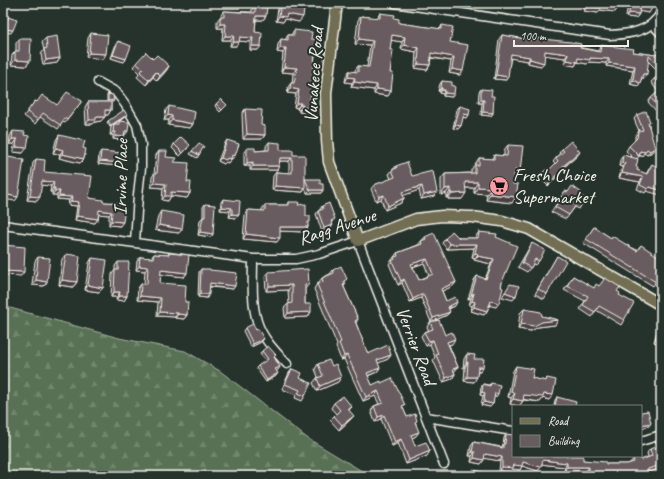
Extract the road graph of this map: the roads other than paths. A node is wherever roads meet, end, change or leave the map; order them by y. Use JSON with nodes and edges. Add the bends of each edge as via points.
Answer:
{"nodes":[{"id":1,"x":337,"y":3,"type":"edge"},
{"id":2,"x":394,"y":3,"type":"edge"},
{"id":3,"x":661,"y":13,"type":"edge"},
{"id":4,"x":653,"y":25,"type":"junction"},
{"id":5,"x":661,"y":33,"type":"edge"},
{"id":6,"x":98,"y":82,"type":"dead end"},
{"id":7,"x":3,"y":225,"type":"edge"},
{"id":8,"x":358,"y":241,"type":"junction"},
{"id":9,"x":135,"y":242,"type":"junction"},
{"id":10,"x":253,"y":259,"type":"junction"},
{"id":11,"x":661,"y":305,"type":"edge"},
{"id":12,"x":287,"y":364,"type":"dead end"},
{"id":13,"x":426,"y":417,"type":"junction"},
{"id":14,"x":512,"y":431,"type":"edge"},
{"id":15,"x":661,"y":435,"type":"edge"},
{"id":16,"x":642,"y":441,"type":"edge"},
{"id":17,"x":444,"y":464,"type":"dead end"}],
"edges":[{"from":1,"to":8,"type":"main road","name":"Vunakece Road","via":[[326,93],[327,141],[329,162]]},
{"from":2,"to":4,"type":"street","via":[[610,35],[628,34]]},
{"from":3,"to":4,"type":"street"},
{"from":4,"to":5,"type":"street"},
{"from":6,"to":9,"type":"street","name":"Irvine Place","via":[[116,92],[138,125],[141,168]]},
{"from":7,"to":9,"type":"street","name":"Ragg Avenue"},
{"from":8,"to":10,"type":"street","name":"Ragg Avenue","via":[[296,259]]},
{"from":8,"to":11,"type":"main road","name":"Ragg Avenue","via":[[416,219],[442,216],[502,221],[529,229]]},
{"from":8,"to":13,"type":"street","name":"Verrier Road"},
{"from":9,"to":10,"type":"street","name":"Ragg Avenue"},
{"from":10,"to":12,"type":"street","via":[[254,308],[257,322],[274,350]]},
{"from":13,"to":14,"type":"street"},
{"from":13,"to":17,"type":"street","name":"Verrier Road"},
{"from":15,"to":16,"type":"street"}]}
